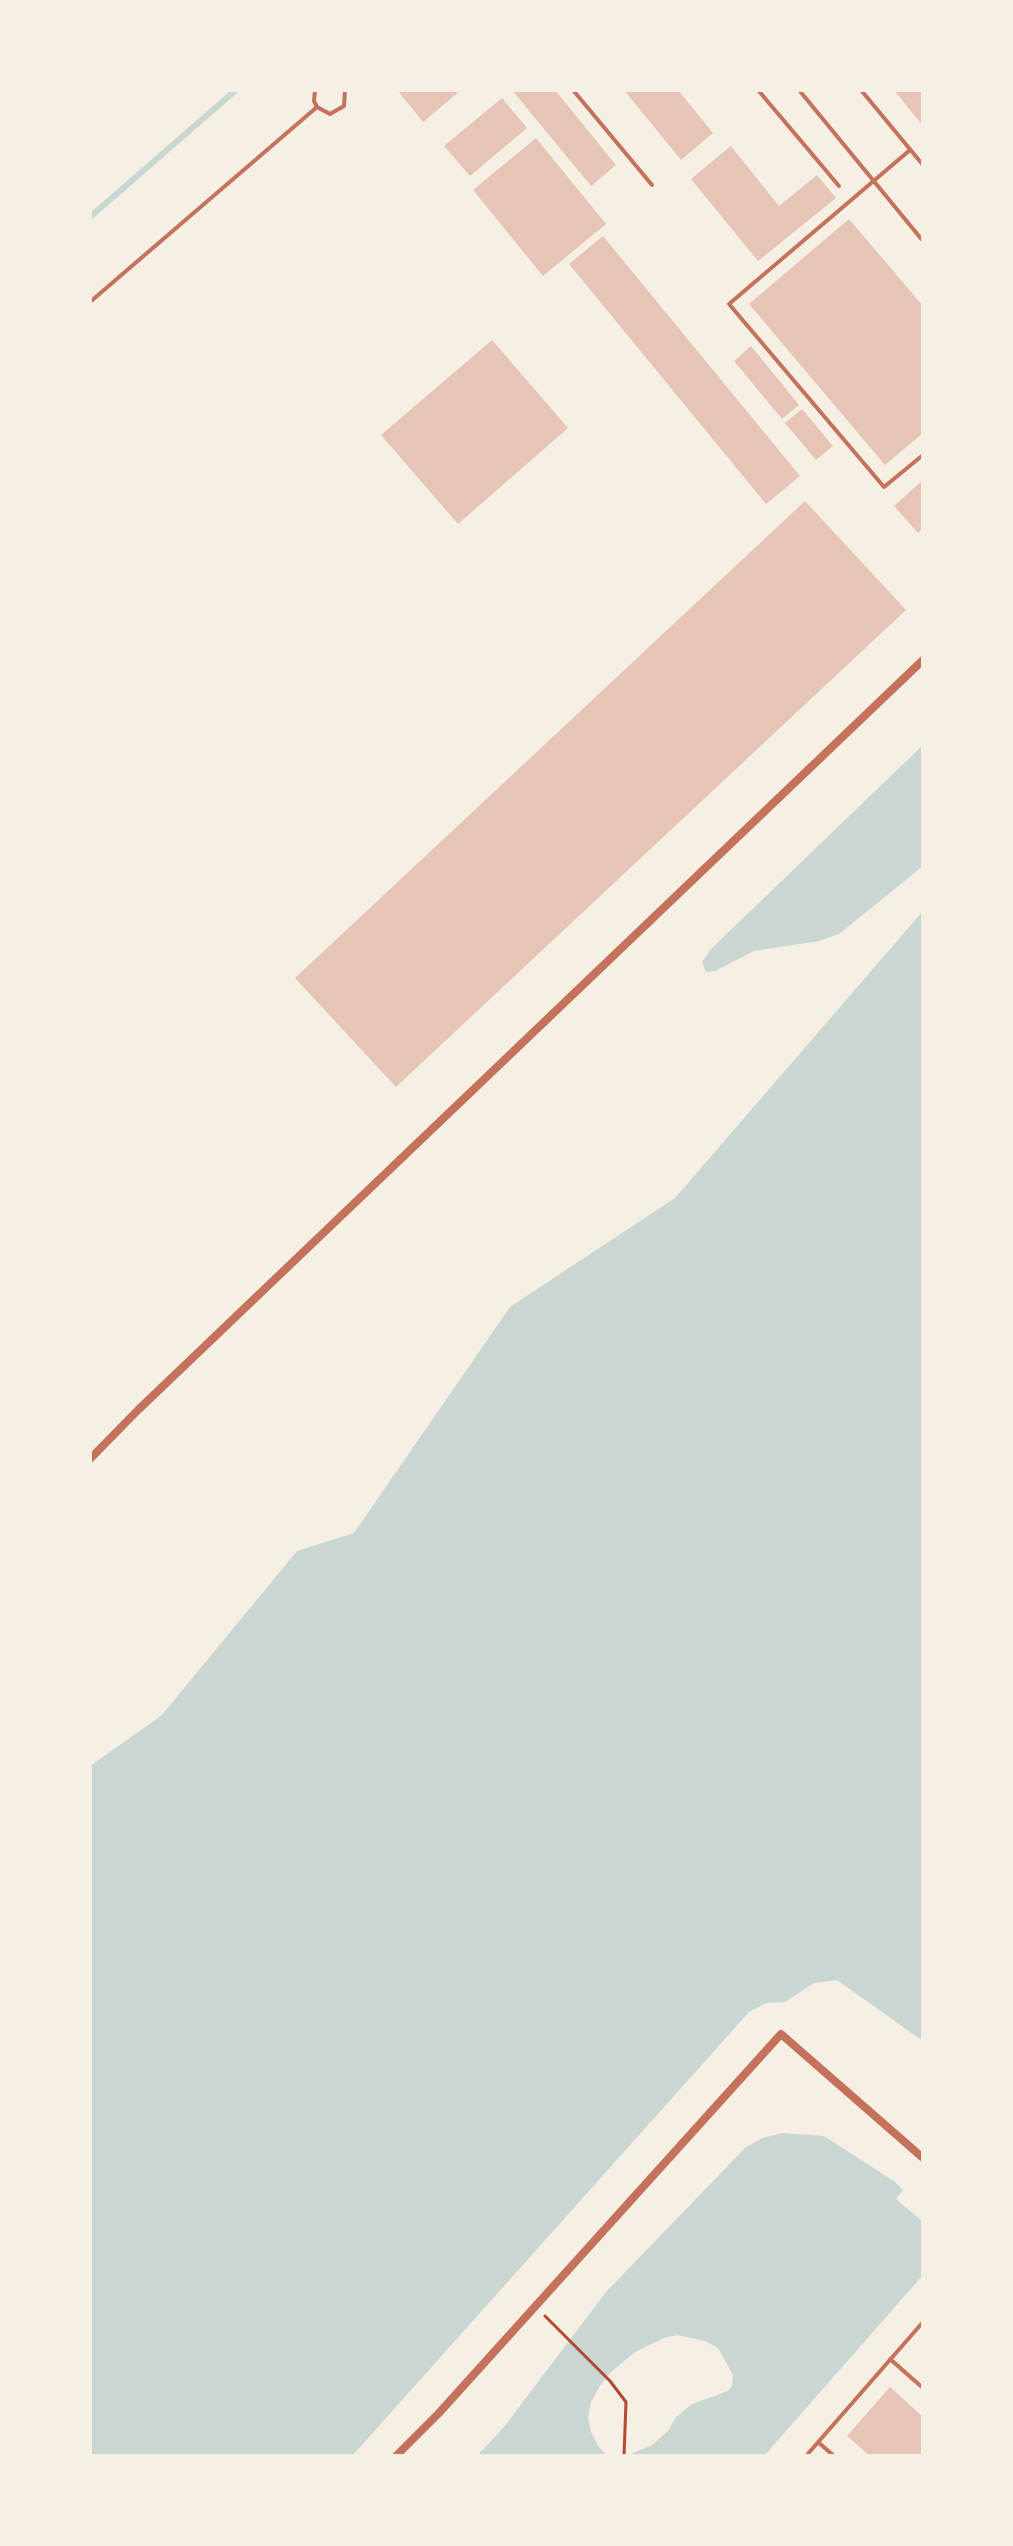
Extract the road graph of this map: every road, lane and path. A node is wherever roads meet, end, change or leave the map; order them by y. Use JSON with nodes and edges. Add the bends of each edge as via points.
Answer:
{"nodes":[{"id":1,"x":315,"y":90,"type":"edge"},
{"id":2,"x":345,"y":90,"type":"edge"},
{"id":3,"x":573,"y":90,"type":"edge"},
{"id":4,"x":758,"y":90,"type":"edge"},
{"id":5,"x":799,"y":90,"type":"edge"},
{"id":6,"x":861,"y":90,"type":"edge"},
{"id":7,"x":317,"y":107,"type":"junction"},
{"id":8,"x":910,"y":150,"type":"junction"},
{"id":9,"x":923,"y":165,"type":"edge"},
{"id":10,"x":874,"y":181,"type":"junction"},
{"id":11,"x":652,"y":185,"type":"dead end"},
{"id":12,"x":839,"y":186,"type":"dead end"},
{"id":13,"x":923,"y":241,"type":"edge"},
{"id":14,"x":90,"y":302,"type":"edge"},
{"id":15,"x":923,"y":455,"type":"edge"},
{"id":16,"x":923,"y":660,"type":"edge"},
{"id":17,"x":90,"y":1459,"type":"edge"},
{"id":18,"x":923,"y":2158,"type":"edge"},
{"id":19,"x":536,"y":2306,"type":"junction"},
{"id":20,"x":923,"y":2322,"type":"edge"},
{"id":21,"x":890,"y":2359,"type":"junction"},
{"id":22,"x":923,"y":2388,"type":"edge"},
{"id":23,"x":818,"y":2442,"type":"junction"},
{"id":24,"x":624,"y":2454,"type":"edge"},
{"id":25,"x":396,"y":2456,"type":"edge"},
{"id":26,"x":806,"y":2456,"type":"edge"},
{"id":27,"x":834,"y":2456,"type":"edge"}],
"edges":[{"from":1,"to":7,"type":"lane"},
{"from":2,"to":7,"type":"lane","via":[[340,110],[330,114]]},
{"from":3,"to":11,"type":"lane"},
{"from":4,"to":12,"type":"lane"},
{"from":5,"to":10,"type":"lane"},
{"from":6,"to":8,"type":"lane"},
{"from":7,"to":14,"type":"lane"},
{"from":8,"to":9,"type":"lane"},
{"from":8,"to":10,"type":"lane"},
{"from":10,"to":13,"type":"lane"},
{"from":10,"to":15,"type":"lane","via":[[729,304],[884,487]]},
{"from":16,"to":17,"type":"street"},
{"from":18,"to":19,"type":"street","via":[[781,2034]]},
{"from":19,"to":24,"type":"path","via":[[626,2402]]},
{"from":19,"to":25,"type":"street"},
{"from":20,"to":21,"type":"lane"},
{"from":21,"to":22,"type":"lane"},
{"from":21,"to":23,"type":"lane"},
{"from":23,"to":26,"type":"lane"},
{"from":23,"to":27,"type":"lane"}]}
